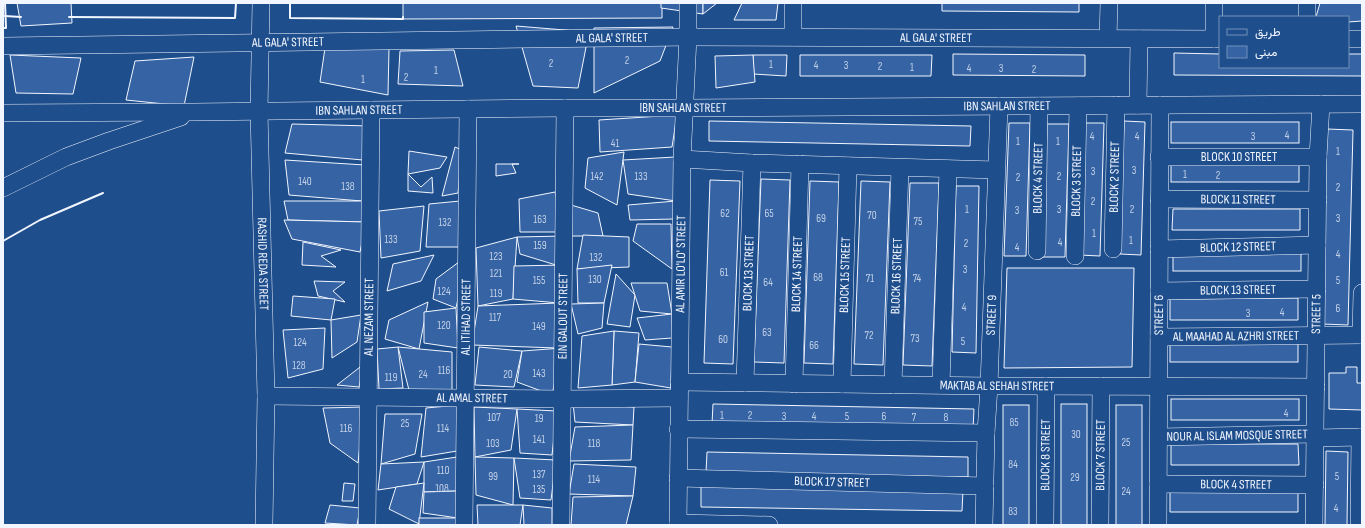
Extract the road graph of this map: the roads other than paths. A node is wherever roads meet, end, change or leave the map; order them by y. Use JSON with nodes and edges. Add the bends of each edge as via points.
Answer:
{"nodes":[{"id":1,"x":260,"y":3,"type":"edge"},
{"id":2,"x":688,"y":3,"type":"edge"},
{"id":3,"x":793,"y":3,"type":"edge"},
{"id":4,"x":1108,"y":3,"type":"edge"},
{"id":5,"x":1214,"y":3,"type":"edge"},
{"id":6,"x":1307,"y":3,"type":"edge"},
{"id":7,"x":1307,"y":16,"type":"edge"},
{"id":8,"x":688,"y":36,"type":"junction"},
{"id":9,"x":793,"y":37,"type":"junction"},
{"id":10,"x":1108,"y":38,"type":"junction"},
{"id":11,"x":1139,"y":39,"type":"junction"},
{"id":12,"x":1217,"y":39,"type":"edge"},
{"id":13,"x":1349,"y":39,"type":"edge"},
{"id":14,"x":1362,"y":39,"type":"edge"},
{"id":15,"x":260,"y":42,"type":"junction"},
{"id":16,"x":3,"y":46,"type":"edge"},
{"id":17,"x":1321,"y":104,"type":"junction"},
{"id":18,"x":1362,"y":104,"type":"edge"},
{"id":19,"x":1116,"y":105,"type":"junction"},
{"id":20,"x":1138,"y":105,"type":"junction"},
{"id":21,"x":1160,"y":105,"type":"junction"},
{"id":22,"x":998,"y":106,"type":"junction"},
{"id":23,"x":1039,"y":106,"type":"junction"},
{"id":24,"x":1078,"y":106,"type":"junction"},
{"id":25,"x":565,"y":108,"type":"junction"},
{"id":26,"x":684,"y":108,"type":"junction"},
{"id":27,"x":468,"y":109,"type":"junction"},
{"id":28,"x":372,"y":110,"type":"junction"},
{"id":29,"x":259,"y":111,"type":"junction"},
{"id":30,"x":194,"y":112,"type":"junction"},
{"id":31,"x":3,"y":113,"type":"edge"},
{"id":32,"x":1159,"y":157,"type":"junction"},
{"id":33,"x":1318,"y":157,"type":"junction"},
{"id":34,"x":682,"y":159,"type":"junction"},
{"id":35,"x":752,"y":163,"type":"junction"},
{"id":36,"x":800,"y":164,"type":"junction"},
{"id":37,"x":848,"y":166,"type":"junction"},
{"id":38,"x":900,"y":168,"type":"junction"},
{"id":39,"x":948,"y":169,"type":"junction"},
{"id":40,"x":996,"y":170,"type":"junction"},
{"id":41,"x":3,"y":188,"type":"edge"},
{"id":42,"x":1159,"y":199,"type":"junction"},
{"id":43,"x":1318,"y":200,"type":"junction"},
{"id":44,"x":1317,"y":245,"type":"junction"},
{"id":45,"x":1113,"y":249,"type":"dead end"},
{"id":46,"x":1159,"y":249,"type":"junction"},
{"id":47,"x":1037,"y":251,"type":"dead end"},
{"id":48,"x":1075,"y":256,"type":"dead end"},
{"id":49,"x":1317,"y":289,"type":"junction"},
{"id":50,"x":1159,"y":291,"type":"junction"},
{"id":51,"x":1362,"y":293,"type":"edge"},
{"id":52,"x":1316,"y":335,"type":"junction"},
{"id":53,"x":1362,"y":335,"type":"edge"},
{"id":54,"x":1159,"y":337,"type":"junction"},
{"id":55,"x":745,"y":383,"type":"junction"},
{"id":56,"x":794,"y":384,"type":"junction"},
{"id":57,"x":842,"y":384,"type":"junction"},
{"id":58,"x":893,"y":385,"type":"junction"},
{"id":59,"x":941,"y":385,"type":"junction"},
{"id":60,"x":989,"y":386,"type":"junction"},
{"id":61,"x":1046,"y":386,"type":"junction"},
{"id":62,"x":1101,"y":386,"type":"junction"},
{"id":63,"x":1159,"y":386,"type":"junction"},
{"id":64,"x":1316,"y":387,"type":"junction"},
{"id":65,"x":679,"y":390,"type":"junction"},
{"id":66,"x":266,"y":396,"type":"junction"},
{"id":67,"x":368,"y":397,"type":"junction"},
{"id":68,"x":466,"y":398,"type":"junction"},
{"id":69,"x":562,"y":399,"type":"junction"},
{"id":70,"x":678,"y":429,"type":"junction"},
{"id":71,"x":986,"y":433,"type":"junction"},
{"id":72,"x":1315,"y":436,"type":"junction"},
{"id":73,"x":1158,"y":437,"type":"junction"},
{"id":74,"x":1361,"y":437,"type":"edge"},
{"id":75,"x":678,"y":478,"type":"junction"},
{"id":76,"x":1158,"y":484,"type":"junction"},
{"id":77,"x":1314,"y":485,"type":"junction"},
{"id":78,"x":986,"y":486,"type":"junction"},
{"id":79,"x":678,"y":524,"type":"edge"},
{"id":80,"x":264,"y":525,"type":"edge"},
{"id":81,"x":367,"y":525,"type":"edge"},
{"id":82,"x":464,"y":525,"type":"edge"},
{"id":83,"x":561,"y":525,"type":"edge"},
{"id":84,"x":769,"y":525,"type":"edge"},
{"id":85,"x":984,"y":525,"type":"edge"},
{"id":86,"x":1044,"y":525,"type":"edge"},
{"id":87,"x":1100,"y":525,"type":"edge"},
{"id":88,"x":1158,"y":525,"type":"edge"},
{"id":89,"x":1314,"y":525,"type":"edge"},
{"id":90,"x":1359,"y":525,"type":"edge"}],
"edges":[{"from":1,"to":15,"type":"street","name":"RASHID REDA STREET"},
{"from":2,"to":8,"type":"street","name":"AL AMIR LO'LO' STREET"},
{"from":3,"to":9,"type":"street"},
{"from":4,"to":10,"type":"street"},
{"from":5,"to":12,"type":"street"},
{"from":6,"to":7,"type":"street"},
{"from":8,"to":9,"type":"street","name":"AL GALA' STREET"},
{"from":8,"to":15,"type":"street","name":"AL GALA' STREET"},
{"from":8,"to":26,"type":"street","name":"AL AMIR LO'LO' STREET"},
{"from":9,"to":10,"type":"street","name":"AL GALA' STREET"},
{"from":10,"to":11,"type":"street","name":"AL GALA' STREET"},
{"from":11,"to":12,"type":"street","name":"AL GALA' STREET"},
{"from":11,"to":20,"type":"street"},
{"from":13,"to":14,"type":"street"},
{"from":15,"to":16,"type":"street","name":"AL GALA' STREET"},
{"from":15,"to":29,"type":"street","name":"RASHID REDA STREET"},
{"from":17,"to":18,"type":"street","name":"IBN SAHLAN STREET"},
{"from":17,"to":21,"type":"street","name":"IBN SAHLAN STREET"},
{"from":17,"to":33,"type":"street","name":"STREET 5"},
{"from":19,"to":20,"type":"street","name":"IBN SAHLAN STREET"},
{"from":19,"to":24,"type":"street","name":"IBN SAHLAN STREET"},
{"from":19,"to":45,"type":"street","name":"BLOCK 2 STREET"},
{"from":20,"to":21,"type":"street","name":"IBN SAHLAN STREET"},
{"from":21,"to":32,"type":"street","name":"STREET 6"},
{"from":22,"to":23,"type":"street","name":"IBN SAHLAN STREET"},
{"from":22,"to":26,"type":"street","name":"IBN SAHLAN STREET"},
{"from":22,"to":40,"type":"street","name":"STREET 9"},
{"from":23,"to":24,"type":"street","name":"IBN SAHLAN STREET"},
{"from":23,"to":47,"type":"street","name":"BLOCK 4 STREET"},
{"from":24,"to":48,"type":"street","name":"BLOCK 3 STREET"},
{"from":25,"to":26,"type":"street","name":"IBN SAHLAN STREET"},
{"from":25,"to":27,"type":"street","name":"IBN SAHLAN STREET"},
{"from":25,"to":69,"type":"street","name":"EIN GALOUT STREET"},
{"from":26,"to":34,"type":"street","name":"AL AMIR LO'LO' STREET"},
{"from":27,"to":28,"type":"street","name":"IBN SAHLAN STREET"},
{"from":27,"to":68,"type":"street","name":"AL ITIHAD STREET"},
{"from":28,"to":29,"type":"street","name":"IBN SAHLAN STREET"},
{"from":28,"to":67,"type":"street","name":"AL NEZAM STREET"},
{"from":29,"to":30,"type":"street","name":"IBN SAHLAN STREET"},
{"from":29,"to":66,"type":"street","name":"RASHID REDA STREET"},
{"from":30,"to":31,"type":"street","name":"IBN SAHLAN STREET"},
{"from":30,"to":41,"type":"street","via":[[66,157]]},
{"from":32,"to":33,"type":"street","name":"BLOCK 10 STREET"},
{"from":32,"to":42,"type":"street","name":"STREET 6"},
{"from":33,"to":43,"type":"street","name":"STREET 5"},
{"from":34,"to":35,"type":"street"},
{"from":34,"to":65,"type":"street","name":"AL AMIR LO'LO' STREET"},
{"from":35,"to":36,"type":"street"},
{"from":35,"to":55,"type":"street","name":"BLOCK 13 STREET"},
{"from":36,"to":37,"type":"street"},
{"from":36,"to":56,"type":"street","name":"BLOCK 14 STREET"},
{"from":37,"to":38,"type":"street"},
{"from":37,"to":57,"type":"street","name":"BLOCK 15 STREET"},
{"from":38,"to":39,"type":"street"},
{"from":38,"to":58,"type":"street","name":"BLOCK 16 STREET"},
{"from":39,"to":40,"type":"street"},
{"from":39,"to":59,"type":"street"},
{"from":40,"to":60,"type":"street","name":"STREET 9"},
{"from":42,"to":43,"type":"street","name":"BLOCK 11 STREET"},
{"from":42,"to":46,"type":"street","name":"STREET 6"},
{"from":43,"to":44,"type":"street","name":"STREET 5"},
{"from":44,"to":46,"type":"street","name":"BLOCK 12 STREET"},
{"from":44,"to":49,"type":"street","name":"STREET 5"},
{"from":46,"to":50,"type":"street","name":"STREET 6"},
{"from":49,"to":50,"type":"street","name":"BLOCK 13 STREET"},
{"from":49,"to":52,"type":"street","name":"STREET 5"},
{"from":50,"to":54,"type":"street","name":"STREET 6"},
{"from":51,"to":53,"type":"street"},
{"from":52,"to":53,"type":"street","name":"AL MAAHAD AL AZHRI STREET"},
{"from":52,"to":54,"type":"street","name":"AL MAAHAD AL AZHRI STREET"},
{"from":52,"to":64,"type":"street","name":"STREET 5"},
{"from":54,"to":63,"type":"street","name":"STREET 6"},
{"from":55,"to":56,"type":"street","name":"MAKTAB AL SEHAH STREET"},
{"from":55,"to":65,"type":"street","name":"MAKTAB AL SEHAH STREET"},
{"from":56,"to":57,"type":"street","name":"MAKTAB AL SEHAH STREET"},
{"from":57,"to":58,"type":"street","name":"MAKTAB AL SEHAH STREET"},
{"from":58,"to":59,"type":"street","name":"MAKTAB AL SEHAH STREET"},
{"from":59,"to":60,"type":"street","name":"MAKTAB AL SEHAH STREET"},
{"from":60,"to":61,"type":"street","name":"MAKTAB AL SEHAH STREET"},
{"from":60,"to":71,"type":"street","name":"STREET 9"},
{"from":61,"to":62,"type":"street","name":"MAKTAB AL SEHAH STREET"},
{"from":61,"to":86,"type":"street","name":"BLOCK 8 STREET"},
{"from":62,"to":63,"type":"street","name":"MAKTAB AL SEHAH STREET"},
{"from":62,"to":87,"type":"street","name":"BLOCK 7 STREET"},
{"from":63,"to":64,"type":"street","name":"MAKTAB AL SEHAH STREET"},
{"from":63,"to":73,"type":"street","name":"STREET 6"},
{"from":64,"to":72,"type":"street","name":"STREET 5"},
{"from":65,"to":69,"type":"street","name":"AL AMAL STREET"},
{"from":65,"to":70,"type":"street","name":"AL AMIR LO'LO' STREET"},
{"from":66,"to":67,"type":"street","name":"AL AMAL STREET"},
{"from":66,"to":80,"type":"street","name":"RASHID REDA STREET"},
{"from":67,"to":68,"type":"street","name":"AL AMAL STREET"},
{"from":67,"to":81,"type":"street","name":"AL NEZAM STREET"},
{"from":68,"to":69,"type":"street","name":"AL AMAL STREET"},
{"from":68,"to":82,"type":"street","name":"AL ITIHAD STREET"},
{"from":69,"to":83,"type":"street","name":"EIN GALOUT STREET"},
{"from":70,"to":71,"type":"street"},
{"from":70,"to":75,"type":"street","name":"AL AMIR LO'LO' STREET"},
{"from":71,"to":78,"type":"street","name":"STREET 9"},
{"from":72,"to":73,"type":"street","name":"NOUR AL ISLAM MOSQUE STREET"},
{"from":72,"to":74,"type":"street","name":"NOUR AL ISLAM MOSQUE STREET"},
{"from":72,"to":77,"type":"street","name":"STREET 5"},
{"from":73,"to":76,"type":"street","name":"STREET 6"},
{"from":74,"to":90,"type":"street"},
{"from":75,"to":78,"type":"street","name":"BLOCK 17 STREET"},
{"from":75,"to":79,"type":"street","name":"AL AMIR LO'LO' STREET"},
{"from":76,"to":77,"type":"street","name":"BLOCK 4 STREET"},
{"from":76,"to":88,"type":"street","name":"STREET 6"},
{"from":77,"to":89,"type":"street","name":"STREET 5"},
{"from":78,"to":85,"type":"street","name":"STREET 9"},
{"from":79,"to":84,"type":"street"}]}
